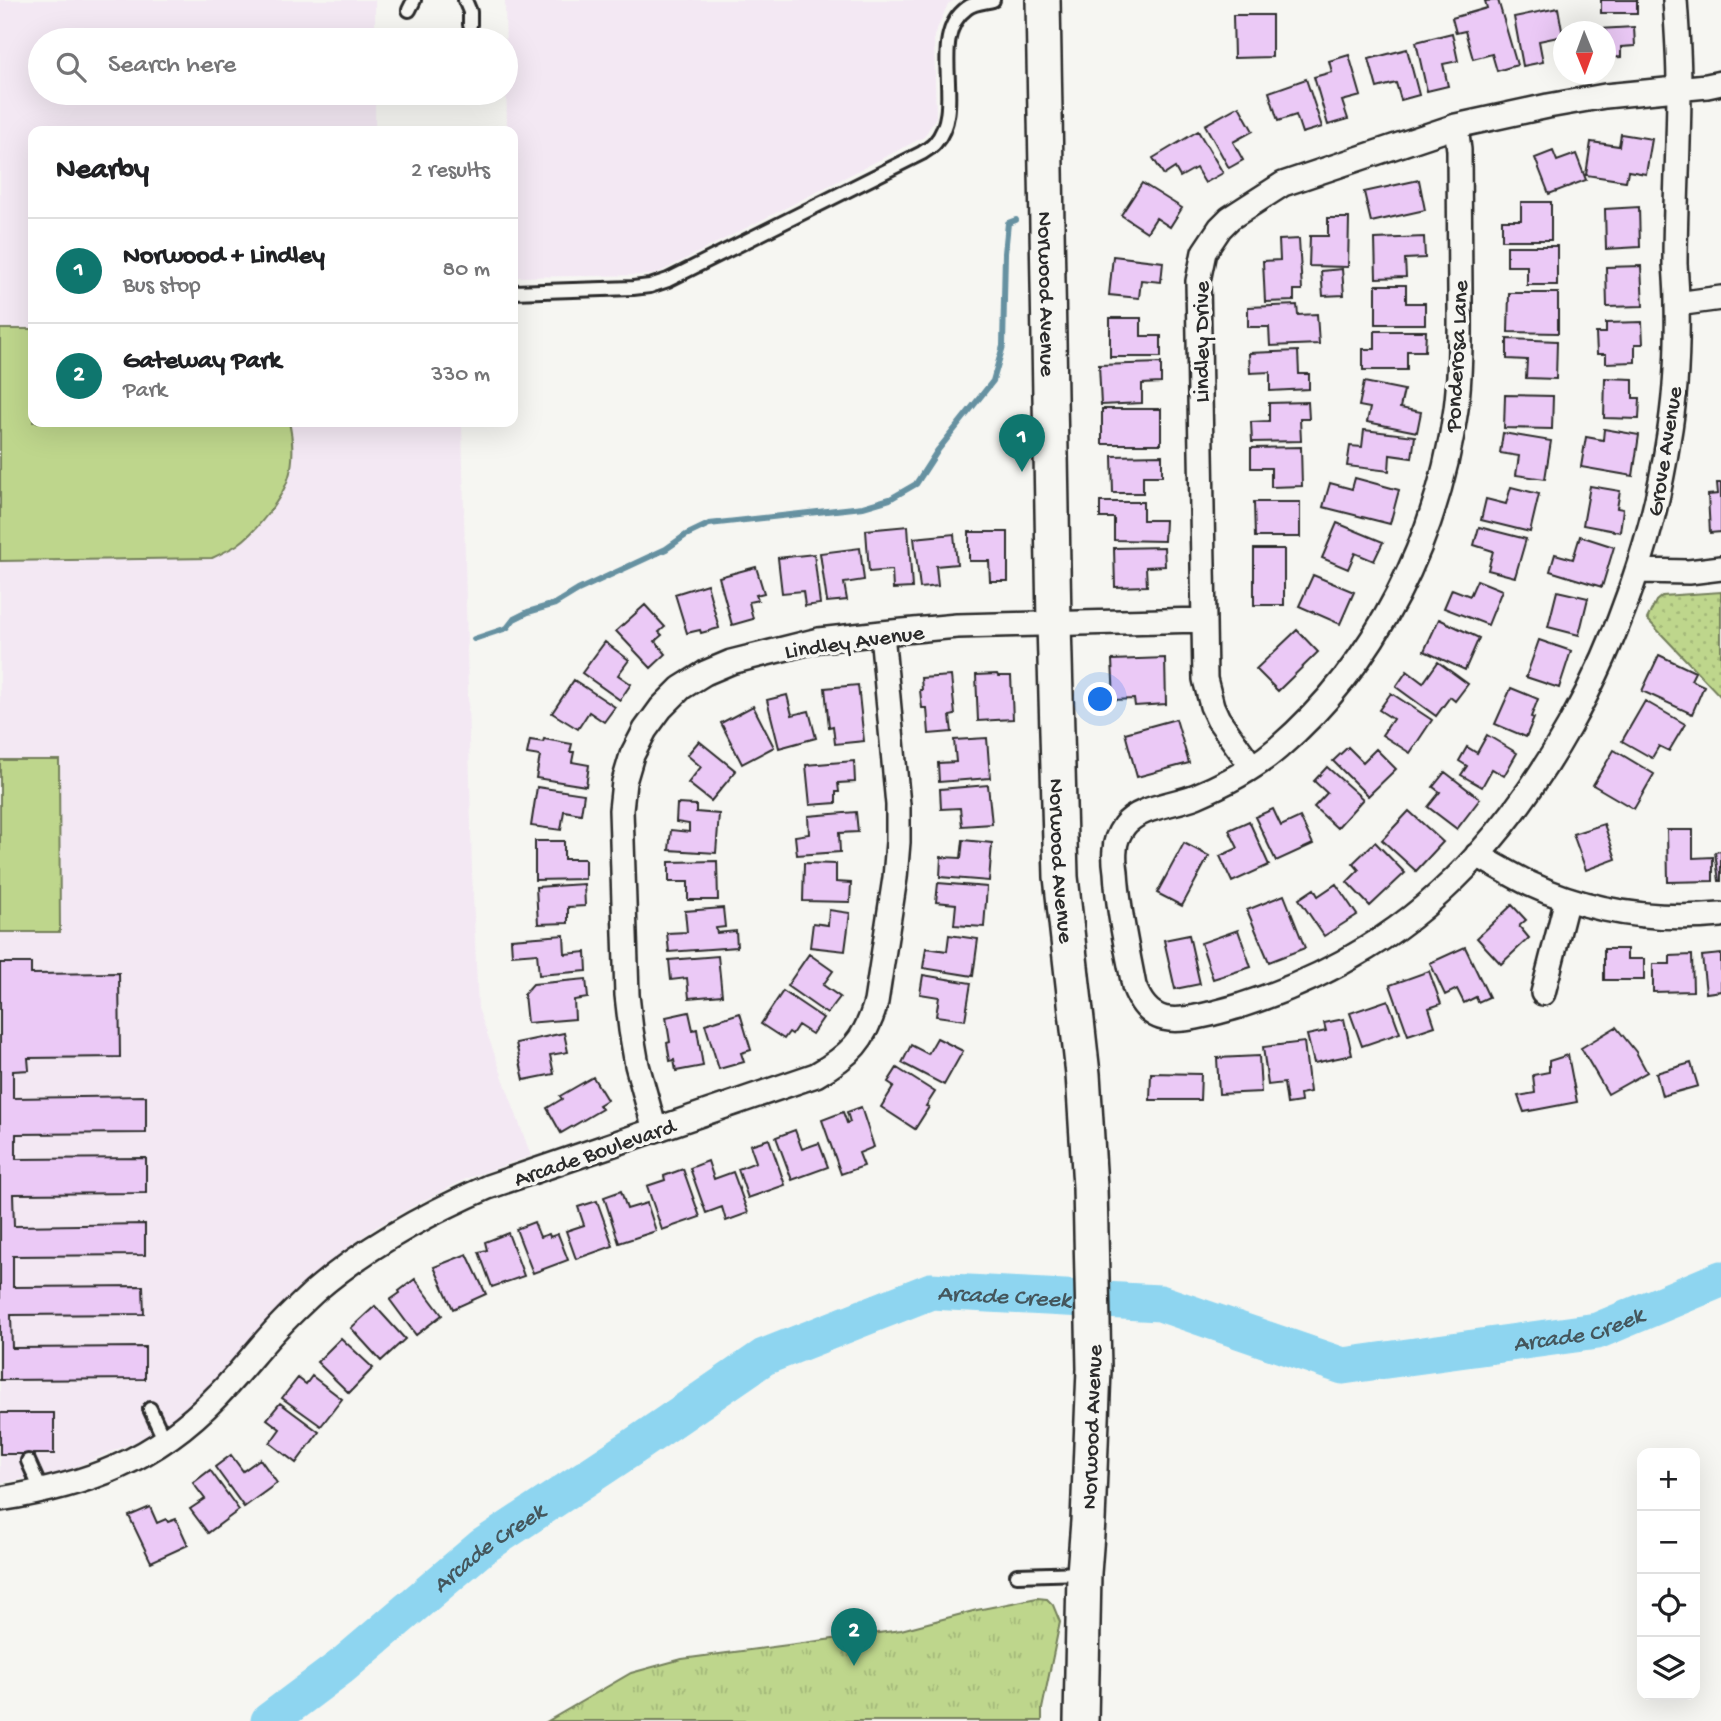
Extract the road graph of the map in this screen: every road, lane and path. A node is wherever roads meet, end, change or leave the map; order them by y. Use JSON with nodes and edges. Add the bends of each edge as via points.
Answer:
{"nodes":[{"id":1,"x":464,"y":0,"type":"edge"},
{"id":2,"x":993,"y":0,"type":"edge"},
{"id":3,"x":1043,"y":0,"type":"edge"},
{"id":4,"x":1675,"y":0,"type":"edge"},
{"id":5,"x":470,"y":25,"type":"dead end"},
{"id":6,"x":1721,"y":83,"type":"edge"},
{"id":7,"x":1679,"y":88,"type":"junction"},
{"id":8,"x":1456,"y":126,"type":"junction"},
{"id":9,"x":518,"y":292,"type":"edge"},
{"id":10,"x":1721,"y":298,"type":"edge"},
{"id":11,"x":1677,"y":304,"type":"junction"},
{"id":12,"x":1721,"y":568,"type":"edge"},
{"id":13,"x":1638,"y":571,"type":"junction"},
{"id":14,"x":1203,"y":620,"type":"junction"},
{"id":15,"x":1054,"y":623,"type":"junction"},
{"id":16,"x":882,"y":633,"type":"junction"},
{"id":17,"x":1252,"y":767,"type":"junction"},
{"id":18,"x":1477,"y":855,"type":"junction"},
{"id":19,"x":1567,"y":899,"type":"junction"},
{"id":20,"x":1721,"y":915,"type":"edge"},
{"id":21,"x":1543,"y":993,"type":"dead end"},
{"id":22,"x":655,"y":1130,"type":"junction"},
{"id":23,"x":150,"y":1409,"type":"dead end"},
{"id":24,"x":165,"y":1441,"type":"junction"},
{"id":25,"x":28,"y":1461,"type":"dead end"},
{"id":26,"x":42,"y":1492,"type":"junction"},
{"id":27,"x":0,"y":1499,"type":"edge"},
{"id":28,"x":1084,"y":1573,"type":"junction"},
{"id":29,"x":1017,"y":1575,"type":"dead end"},
{"id":30,"x":1081,"y":1721,"type":"edge"}],
"edges":[{"from":1,"to":5,"type":"lane"},
{"from":2,"to":9,"type":"lane","via":[[968,7],[952,24],[945,122],[934,144],[922,153],[668,280],[633,288]]},
{"from":3,"to":15,"type":"main road","name":"Norwood Avenue"},
{"from":4,"to":7,"type":"street","name":"Grove Avenue"},
{"from":6,"to":7,"type":"street","name":"Lindley Drive"},
{"from":7,"to":8,"type":"street","name":"Lindley Drive","via":[[1605,96]]},
{"from":7,"to":11,"type":"street","name":"Grove Avenue"},
{"from":8,"to":14,"type":"street","name":"Lindley Drive","via":[[1283,184],[1230,218],[1204,252],[1198,281]]},
{"from":8,"to":17,"type":"street","name":"Ponderosa Lane","via":[[1460,350],[1454,420],[1437,501],[1417,554],[1372,639],[1300,728]]},
{"from":10,"to":11,"type":"street"},
{"from":11,"to":13,"type":"street","name":"Grove Avenue","via":[[1669,440]]},
{"from":12,"to":13,"type":"street"},
{"from":13,"to":18,"type":"street","name":"Grove Avenue","via":[[1579,709],[1544,768]]},
{"from":14,"to":15,"type":"street","name":"Lindley Avenue"},
{"from":14,"to":17,"type":"street","name":"Lindley Drive","via":[[1205,679],[1212,706]]},
{"from":15,"to":16,"type":"street","name":"Lindley Avenue"},
{"from":15,"to":28,"type":"main road","name":"Norwood Avenue","via":[[1061,877],[1083,1074],[1090,1187],[1094,1369]]},
{"from":16,"to":22,"type":"street","name":"Arcade Boulevard","via":[[898,842],[876,1002],[866,1030],[838,1063],[816,1075]]},
{"from":16,"to":22,"type":"street","name":"Lindley Avenue","via":[[819,640],[705,673],[661,708],[632,755],[621,810],[627,995],[637,1065]]},
{"from":17,"to":18,"type":"street","name":"Ponderosa Lane","via":[[1194,797],[1136,815],[1118,836],[1118,902],[1135,986],[1156,1015],[1184,1020],[1237,1007],[1322,974],[1413,916]]},
{"from":18,"to":19,"type":"street"},
{"from":19,"to":20,"type":"street","via":[[1657,917]]},
{"from":19,"to":21,"type":"street"},
{"from":22,"to":24,"type":"street","name":"Arcade Boulevard","via":[[488,1188],[398,1231],[316,1291],[272,1333],[218,1396]]},
{"from":23,"to":24,"type":"lane"},
{"from":24,"to":26,"type":"street","name":"Arcade Boulevard","via":[[119,1467]]},
{"from":25,"to":26,"type":"lane"},
{"from":26,"to":27,"type":"street","name":"Arcade Boulevard"},
{"from":28,"to":29,"type":"lane"},
{"from":28,"to":30,"type":"main road","name":"Norwood Avenue"}]}
